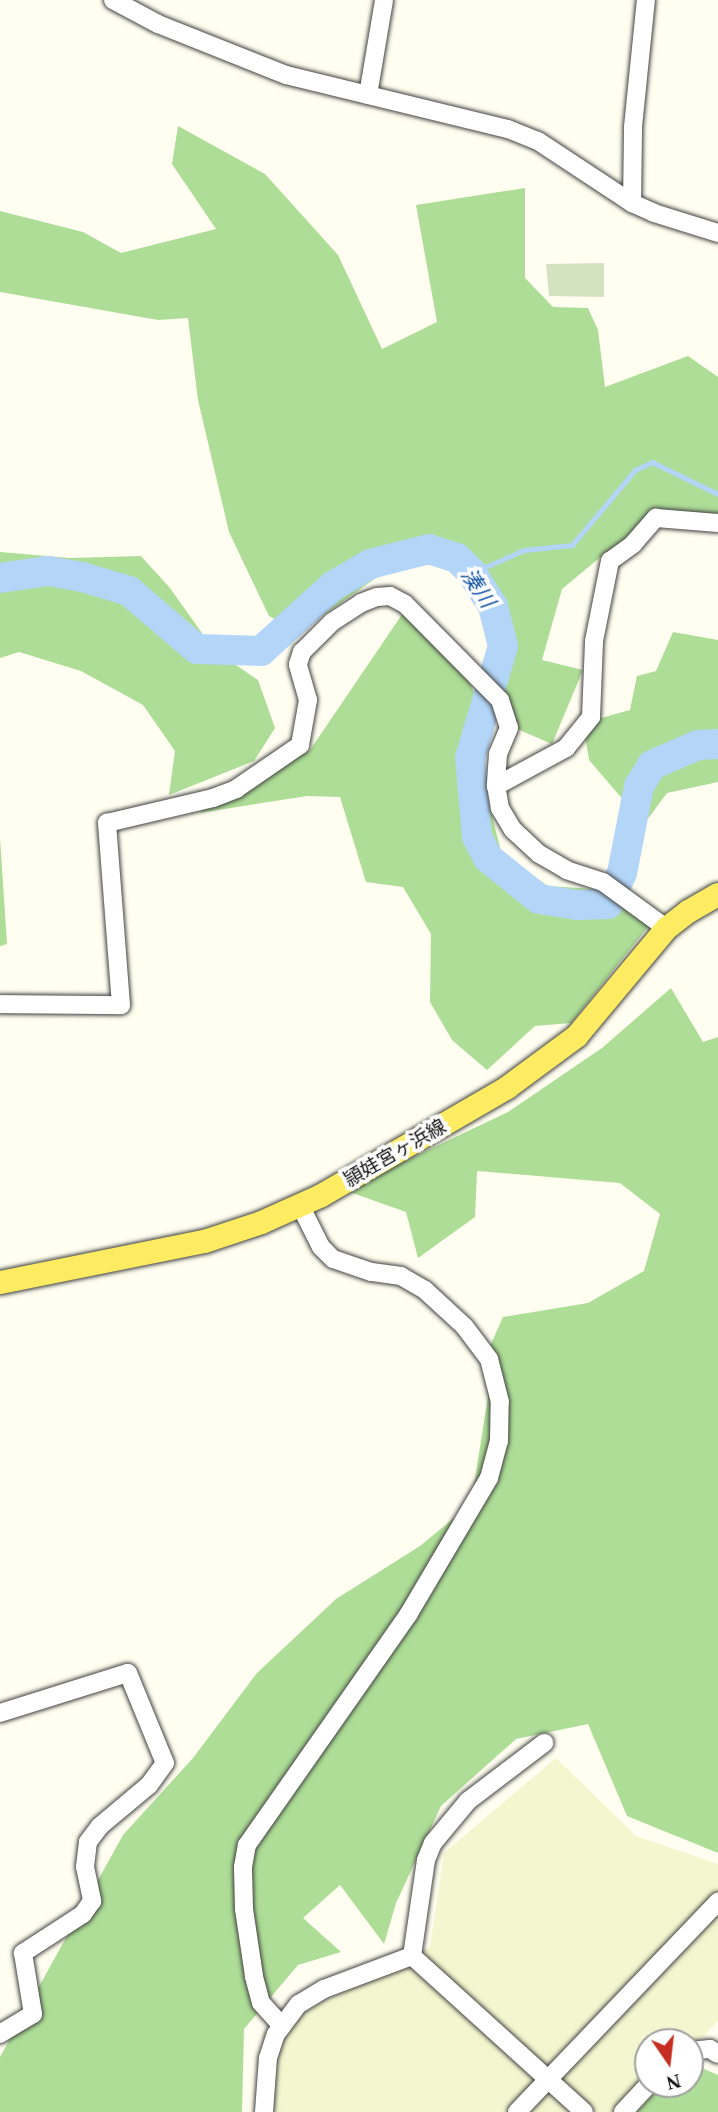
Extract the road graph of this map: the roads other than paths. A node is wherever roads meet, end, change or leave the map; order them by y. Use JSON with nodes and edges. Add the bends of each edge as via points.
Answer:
{"nodes":[{"id":1,"x":113,"y":0,"type":"edge"},
{"id":2,"x":384,"y":0,"type":"edge"},
{"id":3,"x":646,"y":0,"type":"edge"},
{"id":4,"x":368,"y":94,"type":"junction"},
{"id":5,"x":632,"y":203,"type":"junction"},
{"id":6,"x":718,"y":233,"type":"edge"},
{"id":7,"x":718,"y":523,"type":"edge"},
{"id":8,"x":496,"y":786,"type":"junction"},
{"id":9,"x":718,"y":894,"type":"edge"},
{"id":10,"x":666,"y":928,"type":"junction"},
{"id":11,"x":0,"y":1004,"type":"edge"},
{"id":12,"x":300,"y":1205,"type":"junction"},
{"id":13,"x":0,"y":1282,"type":"edge"},
{"id":14,"x":0,"y":1713,"type":"edge"},
{"id":15,"x":544,"y":1743,"type":"dead end"},
{"id":16,"x":718,"y":1902,"type":"edge"},
{"id":17,"x":412,"y":1956,"type":"junction"},
{"id":18,"x":282,"y":2026,"type":"junction"},
{"id":19,"x":0,"y":2034,"type":"edge"},
{"id":20,"x":549,"y":2080,"type":"junction"},
{"id":21,"x":636,"y":2098,"type":"edge"},
{"id":22,"x":264,"y":2112,"type":"edge"},
{"id":23,"x":517,"y":2112,"type":"edge"},
{"id":24,"x":584,"y":2112,"type":"edge"},
{"id":25,"x":623,"y":2112,"type":"edge"}],
"edges":[{"from":1,"to":4,"type":"street","via":[[158,24],[286,75]]},
{"from":2,"to":4,"type":"street"},
{"from":3,"to":5,"type":"street","via":[[633,127]]},
{"from":4,"to":5,"type":"street","via":[[508,129],[538,141]]},
{"from":5,"to":6,"type":"street"},
{"from":7,"to":8,"type":"street","via":[[656,518],[610,561],[594,641],[591,717],[566,748]]},
{"from":8,"to":10,"type":"street","via":[[500,808],[530,846],[567,870],[603,882]]},
{"from":8,"to":11,"type":"street","via":[[498,754],[509,728],[500,700],[405,604],[390,596],[361,603],[332,622],[302,652],[298,664],[308,700],[300,745],[236,789],[107,823],[121,1005]]},
{"from":9,"to":10,"type":"main road","name":"頴娃宮ヶ浜線"},
{"from":10,"to":12,"type":"main road","name":"頴娃宮ヶ浜線","via":[[576,1036],[507,1087]]},
{"from":12,"to":13,"type":"main road","name":"頴娃宮ヶ浜線","via":[[204,1241]]},
{"from":12,"to":18,"type":"street","via":[[321,1247],[333,1259],[401,1276],[425,1290],[464,1326],[489,1359],[500,1402],[499,1441],[489,1478],[408,1615],[247,1845],[244,1909],[254,1976],[261,2003]]},
{"from":14,"to":19,"type":"street","via":[[128,1673],[165,1763],[149,1785],[88,1842],[85,1867],[92,1901],[83,1914],[23,1953],[33,2014]]},
{"from":15,"to":17,"type":"street","via":[[468,1801],[433,1843],[426,1860]]},
{"from":16,"to":20,"type":"street"},
{"from":17,"to":18,"type":"street","via":[[324,1989],[299,2004]]},
{"from":17,"to":20,"type":"street"},
{"from":18,"to":22,"type":"street","via":[[268,2058]]},
{"from":20,"to":23,"type":"street"},
{"from":20,"to":24,"type":"street"},
{"from":21,"to":25,"type":"street"}]}
